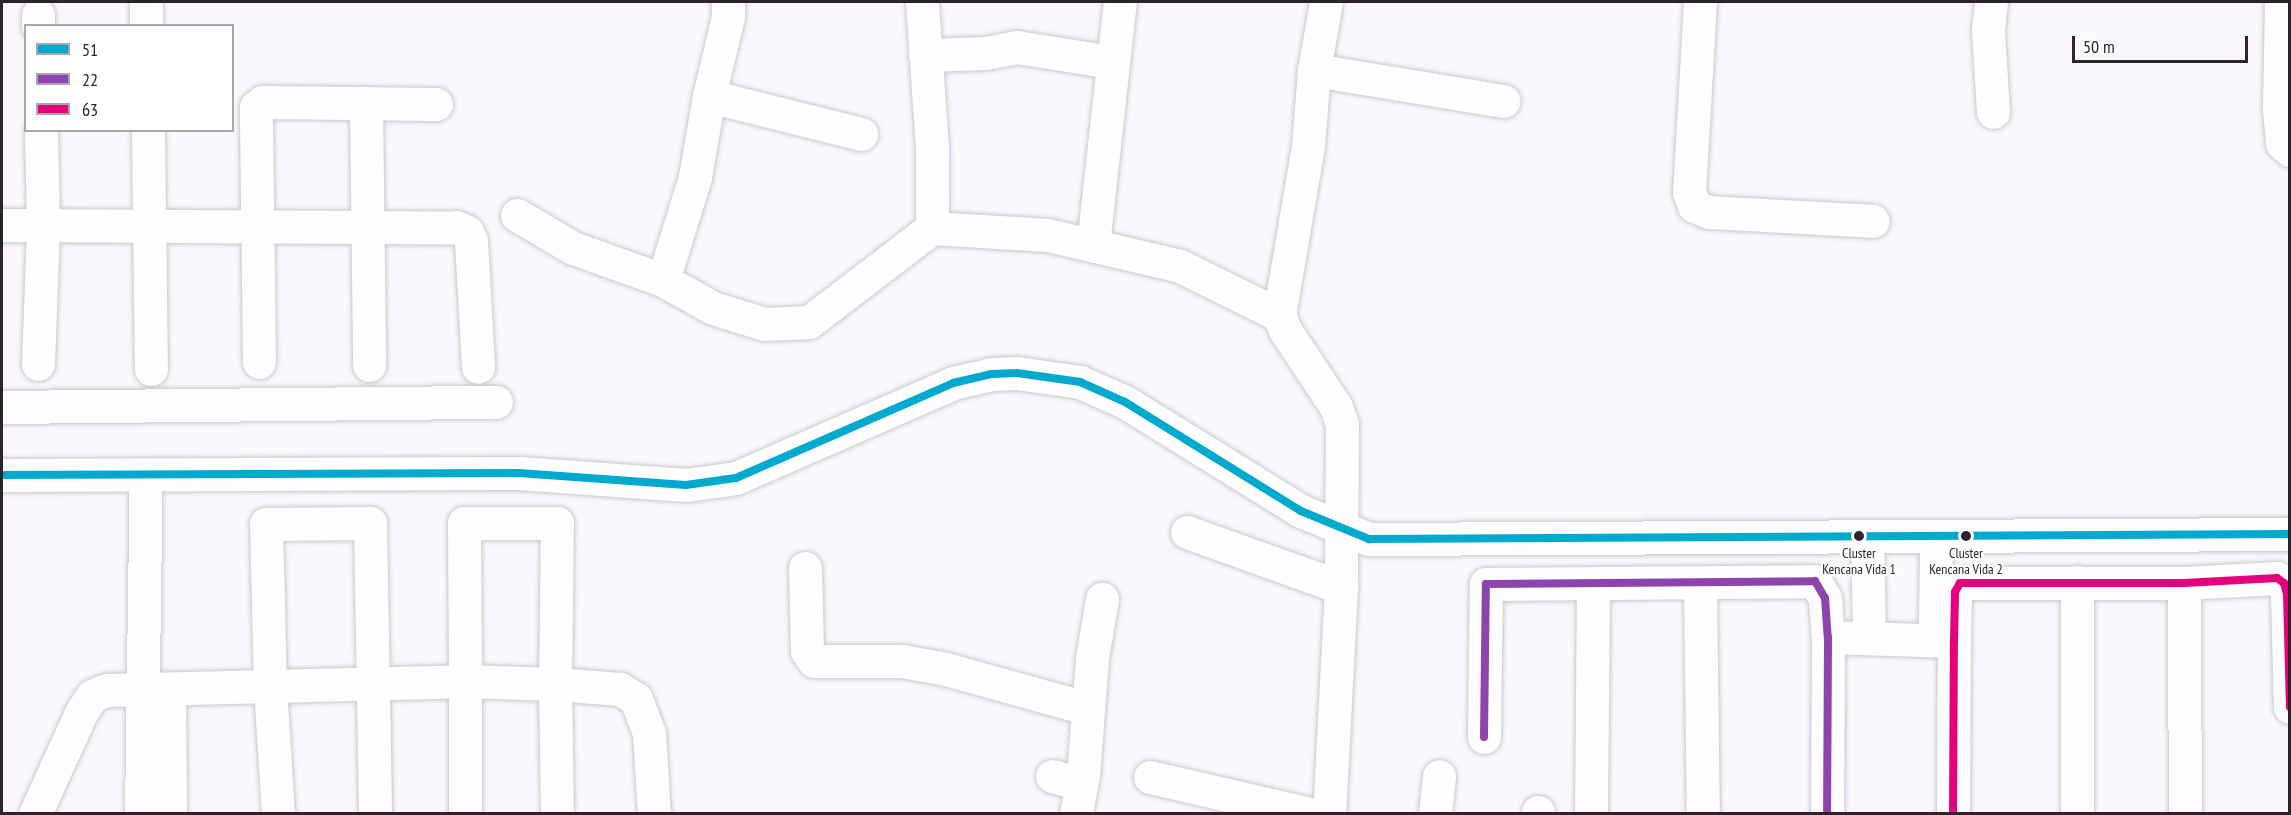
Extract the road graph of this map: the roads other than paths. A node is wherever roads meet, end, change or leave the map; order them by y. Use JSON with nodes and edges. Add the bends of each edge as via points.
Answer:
{"nodes":[{"id":1,"x":146,"y":2,"type":"edge"},
{"id":2,"x":728,"y":2,"type":"edge"},
{"id":3,"x":922,"y":2,"type":"edge"},
{"id":4,"x":1120,"y":2,"type":"edge"},
{"id":5,"x":1326,"y":2,"type":"edge"},
{"id":6,"x":1700,"y":2,"type":"edge"},
{"id":7,"x":1991,"y":2,"type":"edge"},
{"id":8,"x":2281,"y":2,"type":"edge"},
{"id":9,"x":146,"y":24,"type":"edge"},
{"id":10,"x":926,"y":55,"type":"junction"},
{"id":11,"x":1111,"y":62,"type":"junction"},
{"id":12,"x":1314,"y":70,"type":"junction"},
{"id":13,"x":709,"y":96,"type":"junction"},
{"id":14,"x":1503,"y":101,"type":"dead end"},
{"id":15,"x":366,"y":103,"type":"junction"},
{"id":16,"x":436,"y":104,"type":"dead end"},
{"id":17,"x":1993,"y":112,"type":"dead end"},
{"id":18,"x":41,"y":132,"type":"edge"},
{"id":19,"x":148,"y":132,"type":"edge"},
{"id":20,"x":861,"y":134,"type":"dead end"},
{"id":21,"x":2289,"y":150,"type":"edge"},
{"id":22,"x":518,"y":214,"type":"dead end"},
{"id":23,"x":1873,"y":221,"type":"dead end"},
{"id":24,"x":2,"y":225,"type":"edge"},
{"id":25,"x":43,"y":225,"type":"junction"},
{"id":26,"x":150,"y":226,"type":"junction"},
{"id":27,"x":258,"y":226,"type":"junction"},
{"id":28,"x":366,"y":226,"type":"junction"},
{"id":29,"x":932,"y":228,"type":"junction"},
{"id":30,"x":1093,"y":246,"type":"junction"},
{"id":31,"x":663,"y":280,"type":"junction"},
{"id":32,"x":1279,"y":315,"type":"junction"},
{"id":33,"x":259,"y":362,"type":"dead end"},
{"id":34,"x":38,"y":364,"type":"dead end"},
{"id":35,"x":369,"y":365,"type":"dead end"},
{"id":36,"x":478,"y":367,"type":"dead end"},
{"id":37,"x":151,"y":369,"type":"dead end"},
{"id":38,"x":496,"y":402,"type":"dead end"},
{"id":39,"x":2,"y":407,"type":"edge"},
{"id":40,"x":2,"y":475,"type":"edge"},
{"id":41,"x":146,"y":475,"type":"junction"},
{"id":42,"x":1341,"y":530,"type":"junction"},
{"id":43,"x":1187,"y":532,"type":"dead end"},
{"id":44,"x":2289,"y":534,"type":"edge"},
{"id":45,"x":1936,"y":536,"type":"junction"},
{"id":46,"x":1867,"y":537,"type":"junction"},
{"id":47,"x":805,"y":568,"type":"dead end"},
{"id":48,"x":2077,"y":582,"type":"junction"},
{"id":49,"x":2184,"y":583,"type":"junction"},
{"id":50,"x":1700,"y":584,"type":"junction"},
{"id":51,"x":1593,"y":585,"type":"junction"},
{"id":52,"x":1341,"y":587,"type":"junction"},
{"id":53,"x":1102,"y":599,"type":"dead end"},
{"id":54,"x":1869,"y":636,"type":"junction"},
{"id":55,"x":1828,"y":637,"type":"junction"},
{"id":56,"x":1944,"y":640,"type":"junction"},
{"id":57,"x":465,"y":681,"type":"junction"},
{"id":58,"x":372,"y":684,"type":"junction"},
{"id":59,"x":555,"y":684,"type":"junction"},
{"id":60,"x":270,"y":687,"type":"junction"},
{"id":61,"x":157,"y":688,"type":"junction"},
{"id":62,"x":2289,"y":707,"type":"edge"},
{"id":63,"x":1086,"y":708,"type":"junction"},
{"id":64,"x":1484,"y":737,"type":"dead end"},
{"id":65,"x":1439,"y":776,"type":"dead end"},
{"id":66,"x":1150,"y":777,"type":"dead end"},
{"id":67,"x":1070,"y":791,"type":"edge"},
{"id":68,"x":35,"y":813,"type":"edge"},
{"id":69,"x":141,"y":813,"type":"edge"},
{"id":70,"x":170,"y":813,"type":"edge"},
{"id":71,"x":278,"y":813,"type":"edge"},
{"id":72,"x":375,"y":813,"type":"edge"},
{"id":73,"x":465,"y":813,"type":"edge"},
{"id":74,"x":557,"y":813,"type":"edge"},
{"id":75,"x":654,"y":813,"type":"edge"},
{"id":76,"x":1310,"y":813,"type":"edge"},
{"id":77,"x":1329,"y":813,"type":"edge"},
{"id":78,"x":1435,"y":813,"type":"edge"},
{"id":79,"x":1591,"y":813,"type":"edge"},
{"id":80,"x":1703,"y":813,"type":"edge"},
{"id":81,"x":1827,"y":813,"type":"edge"},
{"id":82,"x":1953,"y":813,"type":"edge"},
{"id":83,"x":2077,"y":813,"type":"edge"},
{"id":84,"x":2185,"y":813,"type":"edge"}],
"edges":[{"from":1,"to":9,"type":"street"},
{"from":2,"to":13,"type":"street","via":[[729,17]]},
{"from":3,"to":10,"type":"street"},
{"from":4,"to":11,"type":"street"},
{"from":5,"to":12,"type":"street"},
{"from":6,"to":23,"type":"street","via":[[1689,192],[1694,206],[1709,212]]},
{"from":7,"to":17,"type":"street","via":[[1988,30]]},
{"from":8,"to":21,"type":"street","via":[[2279,110],[2282,143]]},
{"from":10,"to":11,"type":"street","via":[[986,53],[1017,47]]},
{"from":10,"to":29,"type":"street"},
{"from":11,"to":30,"type":"street"},
{"from":12,"to":14,"type":"street"},
{"from":12,"to":32,"type":"street","via":[[1308,146]]},
{"from":13,"to":20,"type":"street"},
{"from":13,"to":31,"type":"street","via":[[695,177]]},
{"from":15,"to":16,"type":"street"},
{"from":15,"to":27,"type":"street","via":[[263,102],[256,107]]},
{"from":15,"to":28,"type":"street"},
{"from":18,"to":25,"type":"street"},
{"from":19,"to":26,"type":"street"},
{"from":22,"to":31,"type":"street","via":[[573,248]]},
{"from":24,"to":25,"type":"street"},
{"from":25,"to":26,"type":"street"},
{"from":25,"to":34,"type":"street"},
{"from":26,"to":27,"type":"street"},
{"from":26,"to":37,"type":"street"},
{"from":27,"to":28,"type":"street"},
{"from":27,"to":33,"type":"street"},
{"from":28,"to":35,"type":"street"},
{"from":28,"to":36,"type":"street","via":[[456,227],[467,232],[471,242]]},
{"from":29,"to":30,"type":"street","via":[[1048,235]]},
{"from":29,"to":31,"type":"street","via":[[809,322],[764,324],[713,308]]},
{"from":30,"to":32,"type":"street","via":[[1180,266]]},
{"from":32,"to":42,"type":"street","via":[[1336,407],[1342,424]]},
{"from":38,"to":39,"type":"street"},
{"from":40,"to":41,"type":"street"},
{"from":41,"to":42,"type":"street","via":[[519,473],[686,485],[736,478],[953,383],[991,374],[1017,373],[1080,382],[1125,402],[1301,511]]},
{"from":41,"to":61,"type":"street"},
{"from":42,"to":46,"type":"street","via":[[1369,539],[1417,541]]},
{"from":42,"to":52,"type":"street"},
{"from":43,"to":52,"type":"street"},
{"from":44,"to":45,"type":"street"},
{"from":45,"to":46,"type":"street"},
{"from":45,"to":56,"type":"street"},
{"from":46,"to":54,"type":"street"},
{"from":47,"to":63,"type":"street","via":[[805,633],[807,651],[814,661],[902,661],[946,669]]},
{"from":48,"to":49,"type":"street"},
{"from":48,"to":56,"type":"street","via":[[1960,583]]},
{"from":48,"to":83,"type":"street"},
{"from":49,"to":62,"type":"street","via":[[2277,578],[2284,583]]},
{"from":49,"to":84,"type":"street"},
{"from":50,"to":51,"type":"street"},
{"from":50,"to":55,"type":"street","via":[[1815,581],[1825,598]]},
{"from":50,"to":80,"type":"street"},
{"from":51,"to":64,"type":"street","via":[[1485,584]]},
{"from":51,"to":79,"type":"street"},
{"from":52,"to":77,"type":"street"},
{"from":53,"to":63,"type":"street"},
{"from":54,"to":55,"type":"street"},
{"from":54,"to":56,"type":"street"},
{"from":55,"to":81,"type":"street"},
{"from":56,"to":82,"type":"street"},
{"from":57,"to":58,"type":"street"},
{"from":57,"to":59,"type":"street"},
{"from":57,"to":59,"type":"street","via":[[464,523],[557,523]]},
{"from":57,"to":73,"type":"street"},
{"from":58,"to":60,"type":"street"},
{"from":58,"to":60,"type":"street","via":[[370,523],[266,524]]},
{"from":58,"to":72,"type":"street"},
{"from":59,"to":74,"type":"street"},
{"from":59,"to":75,"type":"street","via":[[620,688],[636,699],[649,733]]},
{"from":60,"to":61,"type":"street"},
{"from":60,"to":71,"type":"street"},
{"from":61,"to":68,"type":"street","via":[[106,690],[92,696]]},
{"from":61,"to":69,"type":"street"},
{"from":61,"to":70,"type":"street"},
{"from":63,"to":67,"type":"street"},
{"from":65,"to":78,"type":"street"},
{"from":66,"to":76,"type":"street"}]}
